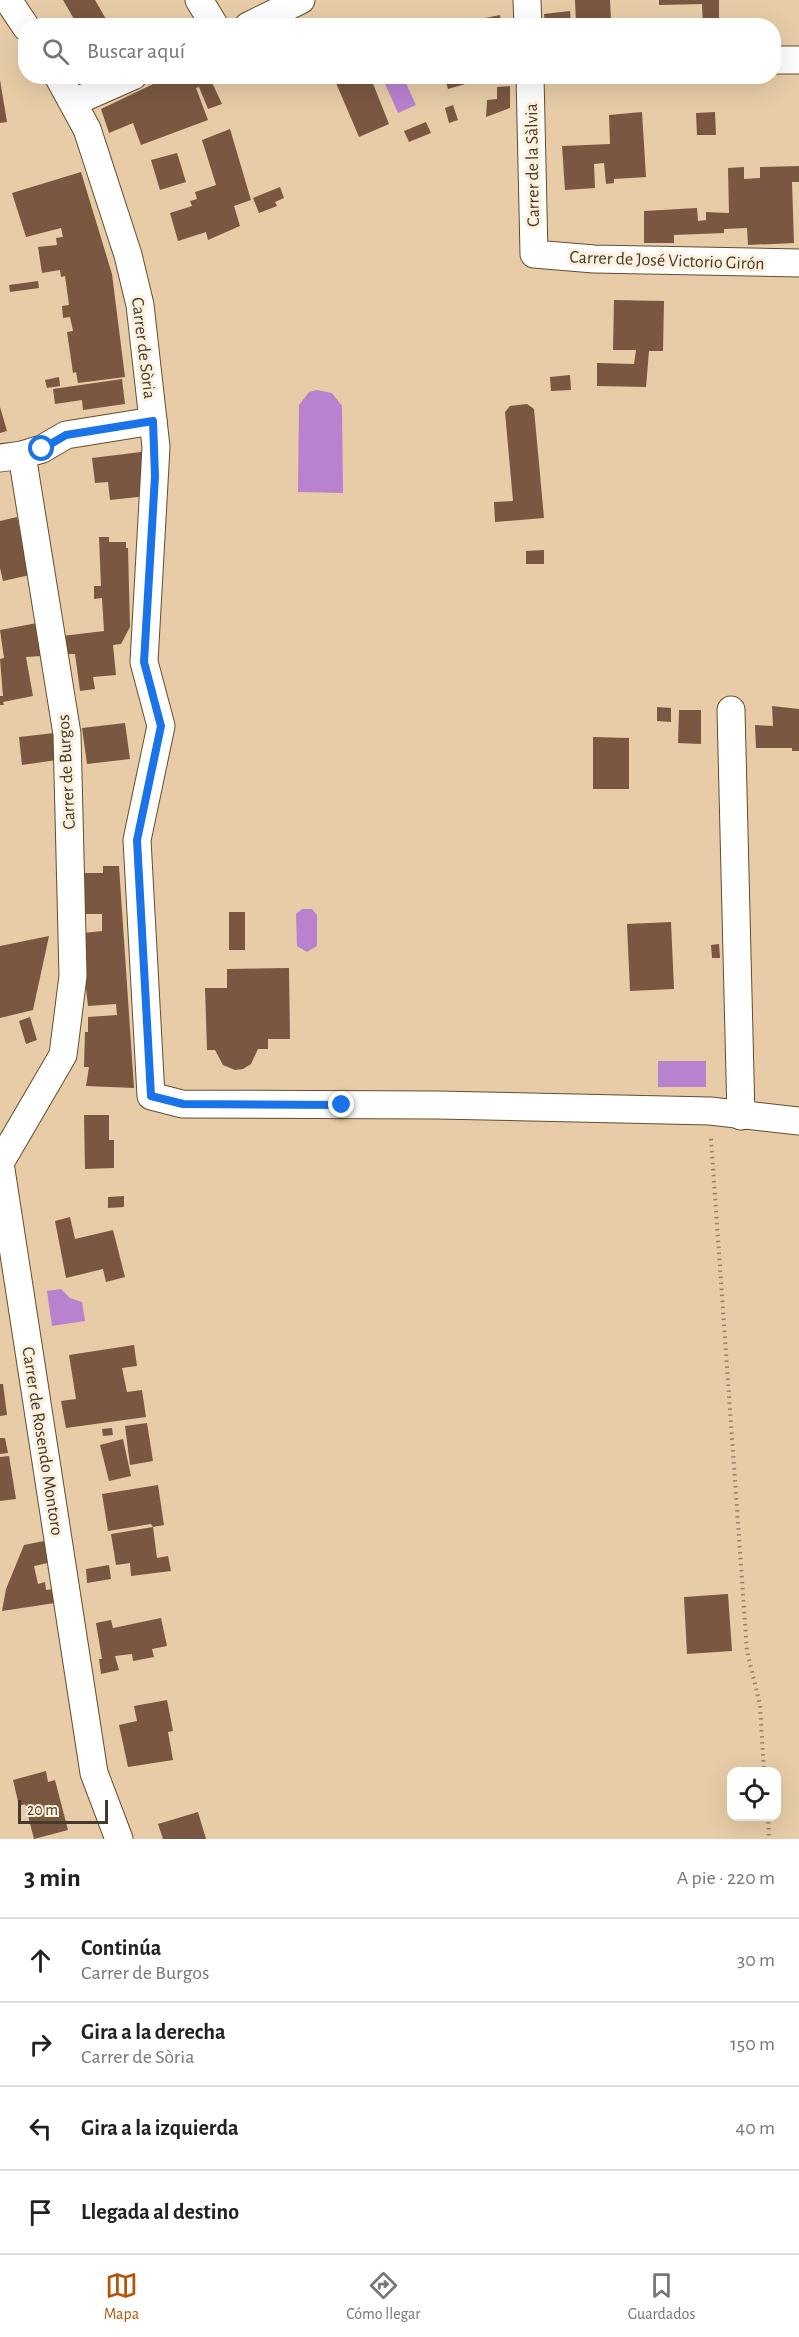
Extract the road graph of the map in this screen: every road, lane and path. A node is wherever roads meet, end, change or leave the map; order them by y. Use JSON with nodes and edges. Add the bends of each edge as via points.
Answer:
{"nodes":[{"id":1,"x":8,"y":0,"type":"edge"},
{"id":2,"x":199,"y":0,"type":"edge"},
{"id":3,"x":301,"y":0,"type":"edge"},
{"id":4,"x":527,"y":0,"type":"edge"},
{"id":5,"x":20,"y":18,"type":"edge"},
{"id":6,"x":210,"y":18,"type":"edge"},
{"id":7,"x":264,"y":18,"type":"edge"},
{"id":8,"x":528,"y":18,"type":"edge"},
{"id":9,"x":781,"y":60,"type":"edge"},
{"id":10,"x":799,"y":60,"type":"edge"},
{"id":11,"x":63,"y":84,"type":"edge"},
{"id":12,"x":115,"y":84,"type":"edge"},
{"id":13,"x":530,"y":84,"type":"edge"},
{"id":14,"x":74,"y":102,"type":"junction"},
{"id":15,"x":534,"y":254,"type":"joint"},
{"id":16,"x":799,"y":263,"type":"edge"},
{"id":17,"x":153,"y":421,"type":"junction"},
{"id":18,"x":11,"y":457,"type":"edge"},
{"id":19,"x":731,"y":710,"type":"dead end"},
{"id":20,"x":63,"y":1055,"type":"joint"},
{"id":21,"x":710,"y":1111,"type":"junction"},
{"id":22,"x":741,"y":1116,"type":"junction"},
{"id":23,"x":799,"y":1121,"type":"edge"},
{"id":24,"x":764,"y":1767,"type":"edge"},
{"id":25,"x":768,"y":1821,"type":"edge"},
{"id":26,"x":119,"y":1839,"type":"edge"},
{"id":27,"x":769,"y":1839,"type":"edge"}],
"edges":[{"from":1,"to":5,"type":"street"},
{"from":2,"to":6,"type":"street"},
{"from":3,"to":7,"type":"street"},
{"from":4,"to":8,"type":"street"},
{"from":9,"to":10,"type":"street"},
{"from":11,"to":14,"type":"street","name":"Carrer de Sòria"},
{"from":12,"to":14,"type":"street"},
{"from":13,"to":15,"type":"street","name":"Carrer de la Sàlvia"},
{"from":14,"to":17,"type":"street","name":"Carrer de Sòria","via":[[87,129],[141,305]]},
{"from":15,"to":16,"type":"street","name":"Carrer de José Victorio Girón"},
{"from":17,"to":18,"type":"street","name":"Carrer de Burgos","via":[[66,435],[42,449]]},
{"from":17,"to":21,"type":"street","name":"Carrer de Sòria","via":[[155,476],[144,662],[161,726],[137,840],[151,1096],[183,1104]]},
{"from":18,"to":20,"type":"street","name":"Carrer de Burgos","via":[[67,734],[73,976]]},
{"from":19,"to":22,"type":"street"},
{"from":20,"to":26,"type":"street","name":"Carrer de Rosendo Montoro","via":[[0,1163],[94,1773]]},
{"from":21,"to":22,"type":"street"},
{"from":21,"to":24,"type":"path","via":[[747,1651],[760,1705]]},
{"from":22,"to":23,"type":"street"},
{"from":25,"to":27,"type":"path"}]}
